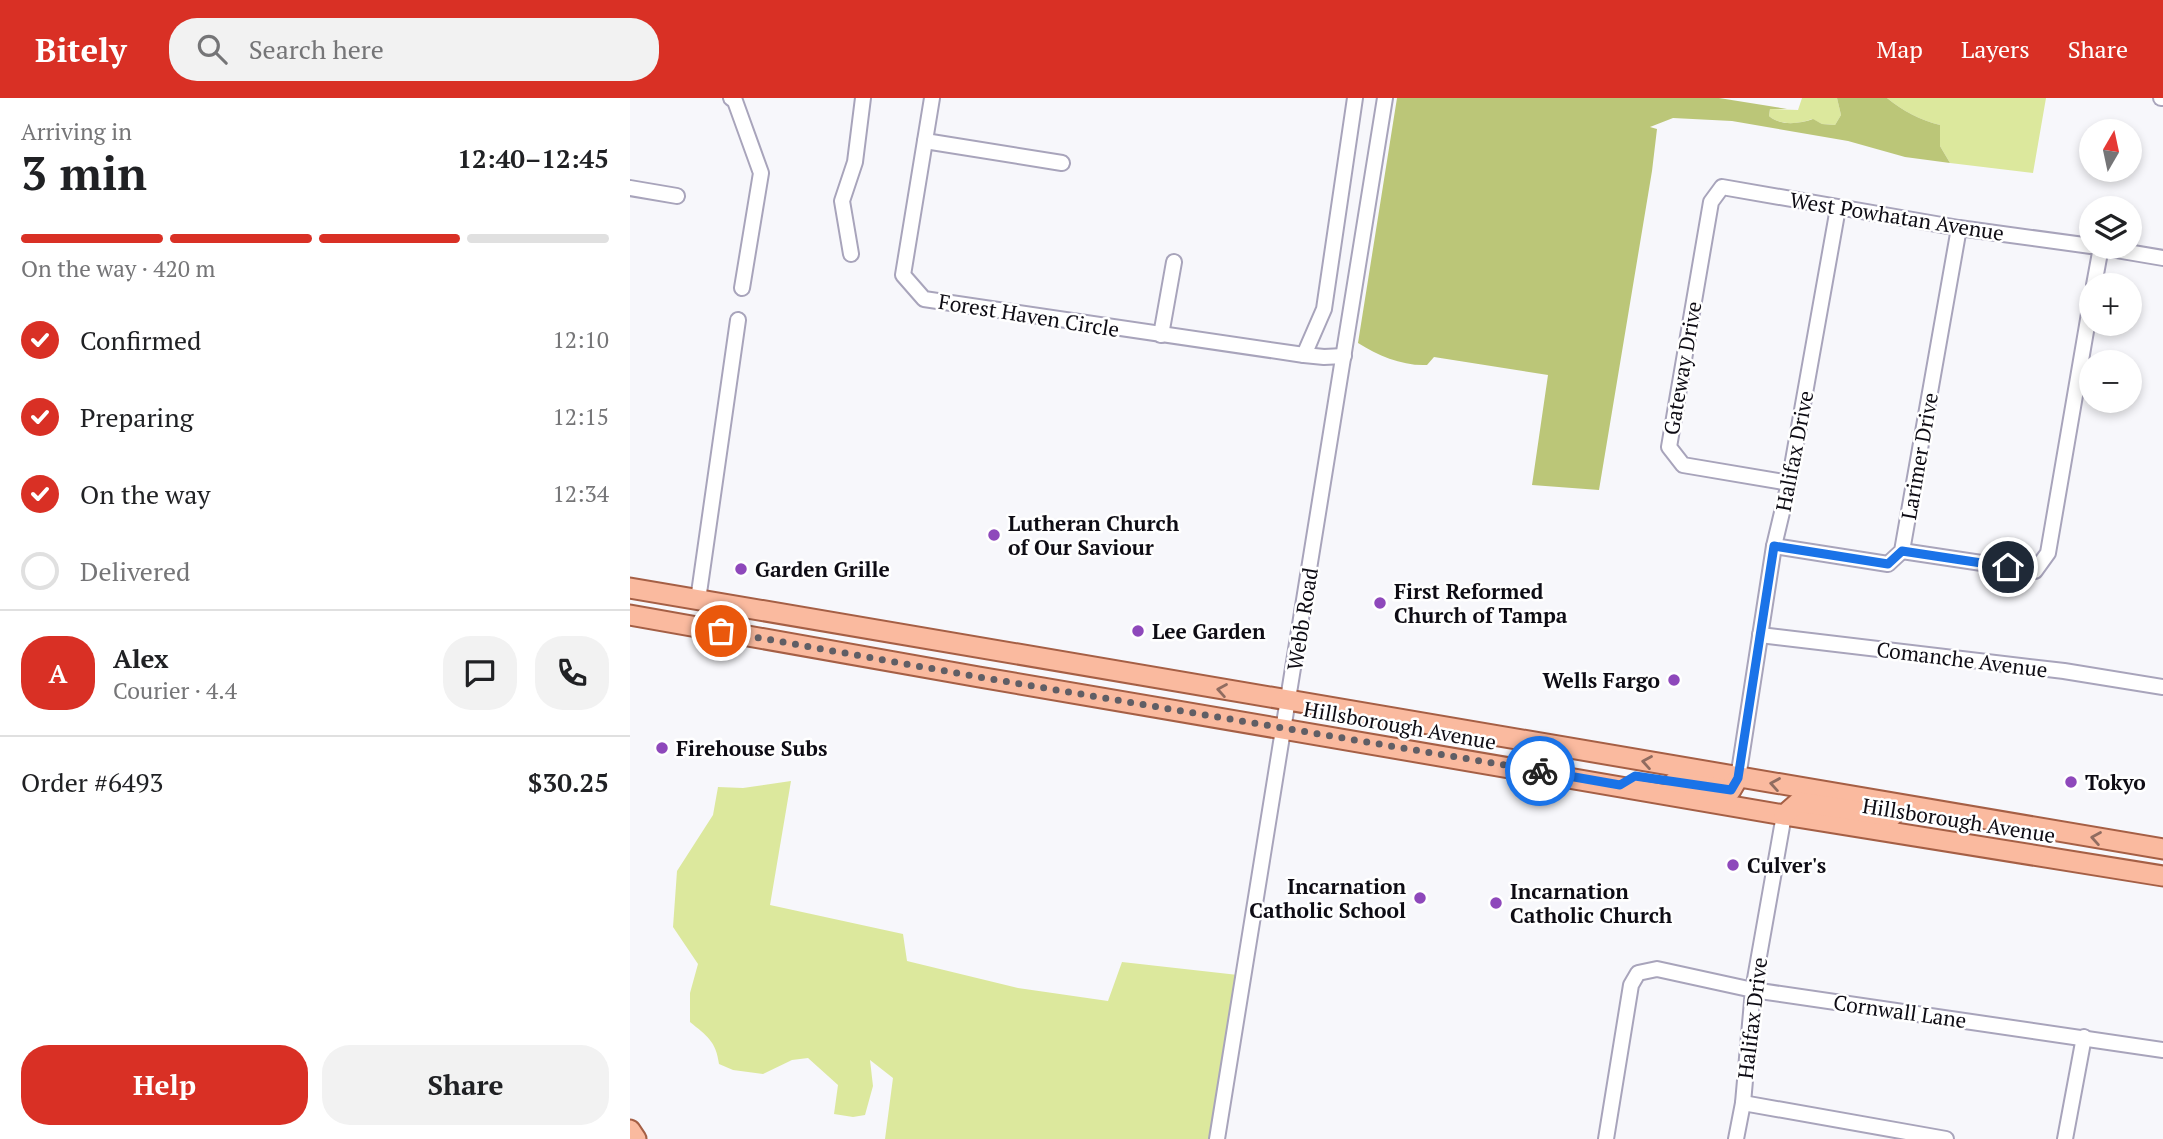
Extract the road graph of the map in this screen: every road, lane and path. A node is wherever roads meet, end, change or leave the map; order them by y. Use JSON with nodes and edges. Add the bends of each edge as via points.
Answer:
{"nodes":[{"id":1,"x":731,"y":98,"type":"edge"},
{"id":2,"x":863,"y":98,"type":"edge"},
{"id":3,"x":932,"y":98,"type":"edge"},
{"id":4,"x":1355,"y":98,"type":"edge"},
{"id":5,"x":1385,"y":98,"type":"edge"},
{"id":6,"x":925,"y":141,"type":"junction"},
{"id":7,"x":1062,"y":163,"type":"dead end"},
{"id":8,"x":630,"y":188,"type":"edge"},
{"id":9,"x":677,"y":196,"type":"dead end"},
{"id":10,"x":1711,"y":202,"type":"joint"},
{"id":11,"x":1838,"y":208,"type":"junction"},
{"id":12,"x":1959,"y":228,"type":"junction"},
{"id":13,"x":2079,"y":244,"type":"edge"},
{"id":14,"x":851,"y":254,"type":"dead end"},
{"id":15,"x":2142,"y":254,"type":"edge"},
{"id":16,"x":2163,"y":258,"type":"edge"},
{"id":17,"x":1174,"y":262,"type":"dead end"},
{"id":18,"x":742,"y":288,"type":"dead end"},
{"id":19,"x":738,"y":320,"type":"dead end"},
{"id":20,"x":1161,"y":335,"type":"junction"},
{"id":21,"x":2085,"y":336,"type":"edge"},
{"id":22,"x":1304,"y":355,"type":"junction"},
{"id":23,"x":1344,"y":356,"type":"junction"},
{"id":24,"x":1789,"y":483,"type":"junction"},
{"id":25,"x":1774,"y":546,"type":"junction"},
{"id":26,"x":1902,"y":551,"type":"junction"},
{"id":27,"x":630,"y":588,"type":"edge"},
{"id":28,"x":698,"y":600,"type":"junction"},
{"id":29,"x":762,"y":611,"type":"junction"},
{"id":30,"x":637,"y":616,"type":"edge"},
{"id":31,"x":1760,"y":635,"type":"junction"},
{"id":32,"x":923,"y":639,"type":"junction"},
{"id":33,"x":772,"y":640,"type":"junction"},
{"id":34,"x":1026,"y":657,"type":"junction"},
{"id":35,"x":918,"y":665,"type":"junction"},
{"id":36,"x":1087,"y":667,"type":"junction"},
{"id":37,"x":1007,"y":682,"type":"junction"},
{"id":38,"x":2163,"y":687,"type":"edge"},
{"id":39,"x":1289,"y":702,"type":"junction"},
{"id":40,"x":1285,"y":729,"type":"junction"},
{"id":41,"x":1579,"y":751,"type":"junction"},
{"id":42,"x":1456,"y":757,"type":"junction"},
{"id":43,"x":1738,"y":778,"type":"junction"},
{"id":44,"x":1620,"y":785,"type":"junction"},
{"id":45,"x":1913,"y":807,"type":"junction"},
{"id":46,"x":1784,"y":815,"type":"junction"},
{"id":47,"x":2015,"y":824,"type":"junction"},
{"id":48,"x":1930,"y":838,"type":"junction"},
{"id":49,"x":2163,"y":849,"type":"edge"},
{"id":50,"x":2163,"y":876,"type":"edge"},
{"id":51,"x":1754,"y":990,"type":"junction"},
{"id":52,"x":2084,"y":1037,"type":"junction"},
{"id":53,"x":2163,"y":1050,"type":"edge"},
{"id":54,"x":1743,"y":1103,"type":"junction"},
{"id":55,"x":630,"y":1130,"type":"edge"},
{"id":56,"x":636,"y":1139,"type":"edge"},
{"id":57,"x":1217,"y":1139,"type":"edge"},
{"id":58,"x":1606,"y":1139,"type":"edge"},
{"id":59,"x":1736,"y":1139,"type":"edge"},
{"id":60,"x":1946,"y":1139,"type":"edge"},
{"id":61,"x":2065,"y":1139,"type":"edge"}],
"edges":[{"from":1,"to":18,"type":"street","via":[[761,173]]},
{"from":2,"to":14,"type":"street","via":[[855,162],[842,201]]},
{"from":3,"to":6,"type":"street","name":"Forest Haven Circle"},
{"from":4,"to":22,"type":"street","via":[[1324,309]]},
{"from":5,"to":23,"type":"street","name":"Webb Road"},
{"from":6,"to":7,"type":"street"},
{"from":6,"to":20,"type":"street","name":"Forest Haven Circle","via":[[903,275],[924,299]]},
{"from":8,"to":9,"type":"street"},
{"from":10,"to":11,"type":"street","name":"West Powhatan Avenue","via":[[1722,187]]},
{"from":10,"to":24,"type":"street","name":"Gateway Drive","via":[[1669,447],[1683,465]]},
{"from":11,"to":12,"type":"street","name":"West Powhatan Avenue"},
{"from":11,"to":24,"type":"street","name":"Halifax Drive"},
{"from":12,"to":13,"type":"street","name":"West Powhatan Avenue"},
{"from":12,"to":26,"type":"street","name":"Larimer Drive"},
{"from":15,"to":16,"type":"street"},
{"from":17,"to":20,"type":"street"},
{"from":19,"to":28,"type":"street"},
{"from":20,"to":22,"type":"street","name":"Forest Haven Circle"},
{"from":21,"to":26,"type":"street","via":[[2048,554],[2035,571]]},
{"from":22,"to":23,"type":"street","name":"Forest Haven Circle"},
{"from":23,"to":39,"type":"street","name":"Webb Road"},
{"from":24,"to":25,"type":"street","name":"Halifax Drive"},
{"from":25,"to":26,"type":"street","via":[[1888,564]]},
{"from":25,"to":31,"type":"street","name":"Halifax Drive"},
{"from":27,"to":28,"type":"main road","name":"Hillsborough Avenue"},
{"from":28,"to":29,"type":"main road","name":"Hillsborough Avenue"},
{"from":29,"to":30,"type":"main road","via":[[741,618],[668,606]]},
{"from":29,"to":32,"type":"main road","name":"Hillsborough Avenue"},
{"from":30,"to":33,"type":"main road","name":"Hillsborough Avenue"},
{"from":31,"to":38,"type":"street","name":"Comanche Avenue"},
{"from":31,"to":43,"type":"street","name":"Halifax Drive"},
{"from":32,"to":33,"type":"main road","via":[[907,650],[784,629]]},
{"from":32,"to":34,"type":"main road","name":"Hillsborough Avenue"},
{"from":33,"to":35,"type":"main road","name":"Hillsborough Avenue"},
{"from":34,"to":35,"type":"main road","via":[[996,661],[933,654]]},
{"from":34,"to":36,"type":"main road","name":"Hillsborough Avenue"},
{"from":35,"to":37,"type":"main road","name":"Hillsborough Avenue"},
{"from":36,"to":37,"type":"main road","via":[[1079,681],[1018,674]]},
{"from":39,"to":36,"type":"main road","name":"Hillsborough Avenue","one_way":true},
{"from":37,"to":40,"type":"main road","name":"Hillsborough Avenue"},
{"from":39,"to":40,"type":"street","name":"Webb Road"},
{"from":39,"to":41,"type":"main road","name":"Hillsborough Avenue"},
{"from":40,"to":42,"type":"main road","name":"Hillsborough Avenue"},
{"from":40,"to":57,"type":"street","name":"Webb Road"},
{"from":41,"to":42,"type":"main road","via":[[1570,762],[1469,747]]},
{"from":43,"to":41,"type":"main road","name":"Hillsborough Avenue","one_way":true},
{"from":42,"to":44,"type":"main road","name":"Hillsborough Avenue"},
{"from":43,"to":44,"type":"main road","via":[[1731,790],[1635,776]]},
{"from":45,"to":43,"type":"main road","name":"Hillsborough Avenue","one_way":true},
{"from":44,"to":46,"type":"main road","name":"Hillsborough Avenue"},
{"from":45,"to":46,"type":"main road","via":[[1890,817],[1799,802]]},
{"from":45,"to":47,"type":"main road","name":"Hillsborough Avenue"},
{"from":46,"to":48,"type":"main road","name":"Hillsborough Avenue"},
{"from":46,"to":51,"type":"street","name":"Halifax Drive"},
{"from":47,"to":48,"type":"main road","via":[[1995,834],[1938,829]]},
{"from":49,"to":47,"type":"main road","name":"Hillsborough Avenue","one_way":true},
{"from":48,"to":50,"type":"main road","name":"Hillsborough Avenue"},
{"from":51,"to":52,"type":"street","name":"Cornwall Lane"},
{"from":51,"to":54,"type":"street","name":"Halifax Drive"},
{"from":51,"to":58,"type":"street","name":"Cornwall Lane","via":[[1657,969],[1639,972],[1631,985]]},
{"from":52,"to":53,"type":"street","name":"Cornwall Lane"},
{"from":52,"to":61,"type":"street"},
{"from":54,"to":59,"type":"street","name":"Halifax Drive"},
{"from":54,"to":60,"type":"street"},
{"from":55,"to":56,"type":"main road"}]}
